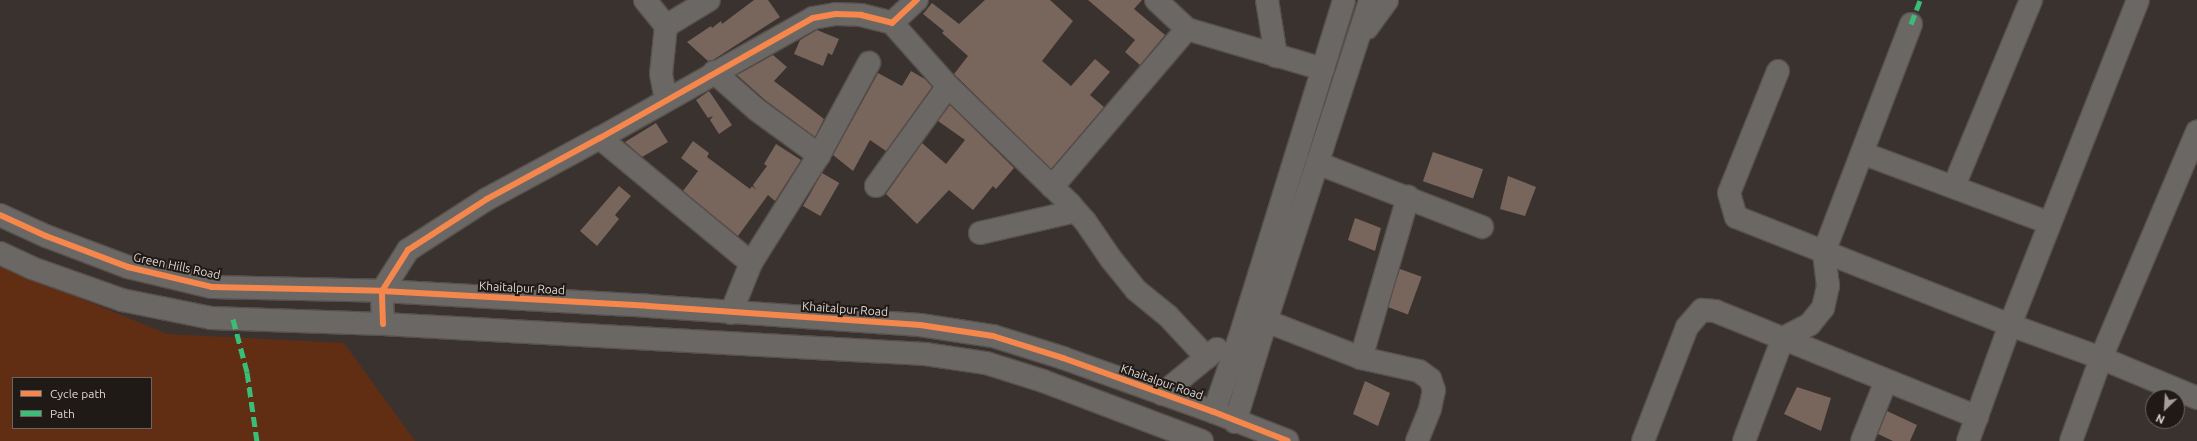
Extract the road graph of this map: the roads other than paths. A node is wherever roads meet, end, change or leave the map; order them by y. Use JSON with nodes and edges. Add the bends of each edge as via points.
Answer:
{"nodes":[{"id":1,"x":645,"y":0,"type":"edge"},
{"id":2,"x":709,"y":0,"type":"edge"},
{"id":3,"x":917,"y":0,"type":"edge"},
{"id":4,"x":1156,"y":0,"type":"edge"},
{"id":5,"x":1267,"y":0,"type":"edge"},
{"id":6,"x":1331,"y":0,"type":"edge"},
{"id":7,"x":1344,"y":0,"type":"edge"},
{"id":8,"x":1370,"y":0,"type":"edge"},
{"id":9,"x":1386,"y":0,"type":"edge"},
{"id":10,"x":2031,"y":0,"type":"edge"},
{"id":11,"x":2138,"y":0,"type":"edge"},
{"id":12,"x":892,"y":23,"type":"junction"},
{"id":13,"x":1911,"y":24,"type":"dead end"},
{"id":14,"x":666,"y":26,"type":"junction"},
{"id":15,"x":1187,"y":29,"type":"junction"},
{"id":16,"x":1357,"y":41,"type":"junction"},
{"id":17,"x":1276,"y":56,"type":"junction"},
{"id":18,"x":869,"y":63,"type":"dead end"},
{"id":19,"x":1323,"y":69,"type":"junction"},
{"id":20,"x":1778,"y":71,"type":"dead end"},
{"id":21,"x":714,"y":72,"type":"junction"},
{"id":22,"x":948,"y":86,"type":"junction"},
{"id":23,"x":666,"y":99,"type":"junction"},
{"id":24,"x":2197,"y":132,"type":"edge"},
{"id":25,"x":600,"y":138,"type":"junction"},
{"id":26,"x":1862,"y":153,"type":"junction"},
{"id":27,"x":819,"y":155,"type":"junction"},
{"id":28,"x":1317,"y":163,"type":"junction"},
{"id":29,"x":876,"y":186,"type":"dead end"},
{"id":30,"x":1954,"y":186,"type":"junction"},
{"id":31,"x":1052,"y":187,"type":"junction"},
{"id":32,"x":1408,"y":197,"type":"junction"},
{"id":33,"x":1076,"y":211,"type":"junction"},
{"id":34,"x":0,"y":215,"type":"edge"},
{"id":35,"x":2049,"y":223,"type":"junction"},
{"id":36,"x":1482,"y":227,"type":"dead end"},
{"id":37,"x":980,"y":233,"type":"dead end"},
{"id":38,"x":1824,"y":252,"type":"junction"},
{"id":39,"x":0,"y":254,"type":"edge"},
{"id":40,"x":751,"y":263,"type":"junction"},
{"id":41,"x":382,"y":291,"type":"junction"},
{"id":42,"x":731,"y":312,"type":"junction"},
{"id":43,"x":1266,"y":321,"type":"junction"},
{"id":44,"x":383,"y":324,"type":"junction"},
{"id":45,"x":2010,"y":325,"type":"junction"},
{"id":46,"x":1242,"y":330,"type":"junction"},
{"id":47,"x":1783,"y":338,"type":"junction"},
{"id":48,"x":1207,"y":358,"type":"junction"},
{"id":49,"x":1361,"y":358,"type":"junction"},
{"id":50,"x":2102,"y":358,"type":"junction"},
{"id":51,"x":1886,"y":381,"type":"junction"},
{"id":52,"x":1162,"y":394,"type":"junction"},
{"id":53,"x":2197,"y":398,"type":"edge"},
{"id":54,"x":1214,"y":412,"type":"junction"},
{"id":55,"x":1977,"y":417,"type":"junction"},
{"id":56,"x":1235,"y":422,"type":"junction"},
{"id":57,"x":1202,"y":441,"type":"edge"},
{"id":58,"x":1288,"y":441,"type":"edge"},
{"id":59,"x":1417,"y":441,"type":"edge"},
{"id":60,"x":1643,"y":441,"type":"edge"},
{"id":61,"x":1744,"y":441,"type":"edge"},
{"id":62,"x":1862,"y":441,"type":"edge"},
{"id":63,"x":1968,"y":441,"type":"edge"},
{"id":64,"x":2071,"y":441,"type":"edge"}],
"edges":[{"from":1,"to":14,"type":"street"},
{"from":2,"to":14,"type":"street"},
{"from":3,"to":12,"type":"street"},
{"from":4,"to":15,"type":"street"},
{"from":5,"to":17,"type":"street"},
{"from":6,"to":19,"type":"street"},
{"from":7,"to":19,"type":"street"},
{"from":8,"to":16,"type":"street"},
{"from":9,"to":16,"type":"street","via":[[1385,5]]},
{"from":10,"to":30,"type":"street"},
{"from":11,"to":35,"type":"street"},
{"from":12,"to":21,"type":"street","via":[[861,15],[836,14],[813,18]]},
{"from":12,"to":22,"type":"street"},
{"from":13,"to":26,"type":"street"},
{"from":14,"to":23,"type":"street","via":[[661,74]]},
{"from":15,"to":17,"type":"street"},
{"from":15,"to":31,"type":"street"},
{"from":16,"to":28,"type":"street"},
{"from":17,"to":19,"type":"street"},
{"from":18,"to":27,"type":"street"},
{"from":19,"to":46,"type":"street"},
{"from":20,"to":38,"type":"street","via":[[1729,193],[1736,218]]},
{"from":21,"to":23,"type":"street"},
{"from":21,"to":27,"type":"street","via":[[757,110]]},
{"from":22,"to":29,"type":"street"},
{"from":22,"to":31,"type":"street"},
{"from":23,"to":25,"type":"street"},
{"from":24,"to":50,"type":"street"},
{"from":25,"to":40,"type":"street"},
{"from":25,"to":41,"type":"street","via":[[487,199],[408,250]]},
{"from":26,"to":30,"type":"street"},
{"from":26,"to":38,"type":"street"},
{"from":27,"to":40,"type":"street"},
{"from":28,"to":32,"type":"street"},
{"from":28,"to":43,"type":"street"},
{"from":30,"to":35,"type":"street"},
{"from":31,"to":33,"type":"street"},
{"from":32,"to":36,"type":"street"},
{"from":32,"to":49,"type":"street"},
{"from":33,"to":37,"type":"street"},
{"from":33,"to":48,"type":"street","via":[[1136,290],[1168,316]]},
{"from":34,"to":41,"type":"street","name":"Green Hills Road","via":[[46,236],[128,267],[212,287]]},
{"from":35,"to":45,"type":"street"},
{"from":38,"to":45,"type":"street"},
{"from":38,"to":47,"type":"street","via":[[1828,286],[1824,308],[1810,324]]},
{"from":39,"to":44,"type":"street","via":[[122,300],[211,318]]},
{"from":40,"to":42,"type":"street"},
{"from":41,"to":42,"type":"street","name":"Khaitalpur Road"},
{"from":41,"to":44,"type":"street"},
{"from":42,"to":52,"type":"street","name":"Khaitalpur Road","via":[[920,325],[993,336]]},
{"from":43,"to":49,"type":"street"},
{"from":43,"to":56,"type":"street"},
{"from":44,"to":57,"type":"street","via":[[917,354],[986,363],[1043,380]]},
{"from":45,"to":50,"type":"street"},
{"from":45,"to":55,"type":"street"},
{"from":46,"to":48,"type":"street"},
{"from":46,"to":54,"type":"street"},
{"from":47,"to":51,"type":"street"},
{"from":47,"to":60,"type":"street","via":[[1716,311],[1702,310],[1687,327]]},
{"from":47,"to":61,"type":"street"},
{"from":48,"to":52,"type":"street"},
{"from":49,"to":59,"type":"street","via":[[1419,371],[1430,379],[1434,390],[1430,409]]},
{"from":50,"to":53,"type":"street"},
{"from":50,"to":64,"type":"street"},
{"from":51,"to":55,"type":"street"},
{"from":51,"to":62,"type":"street"},
{"from":52,"to":54,"type":"street","name":"Khaitalpur Road"},
{"from":54,"to":56,"type":"street","name":"Khaitalpur Road"},
{"from":55,"to":63,"type":"street"},
{"from":56,"to":58,"type":"street","name":"Khaitalpur Road"}]}
